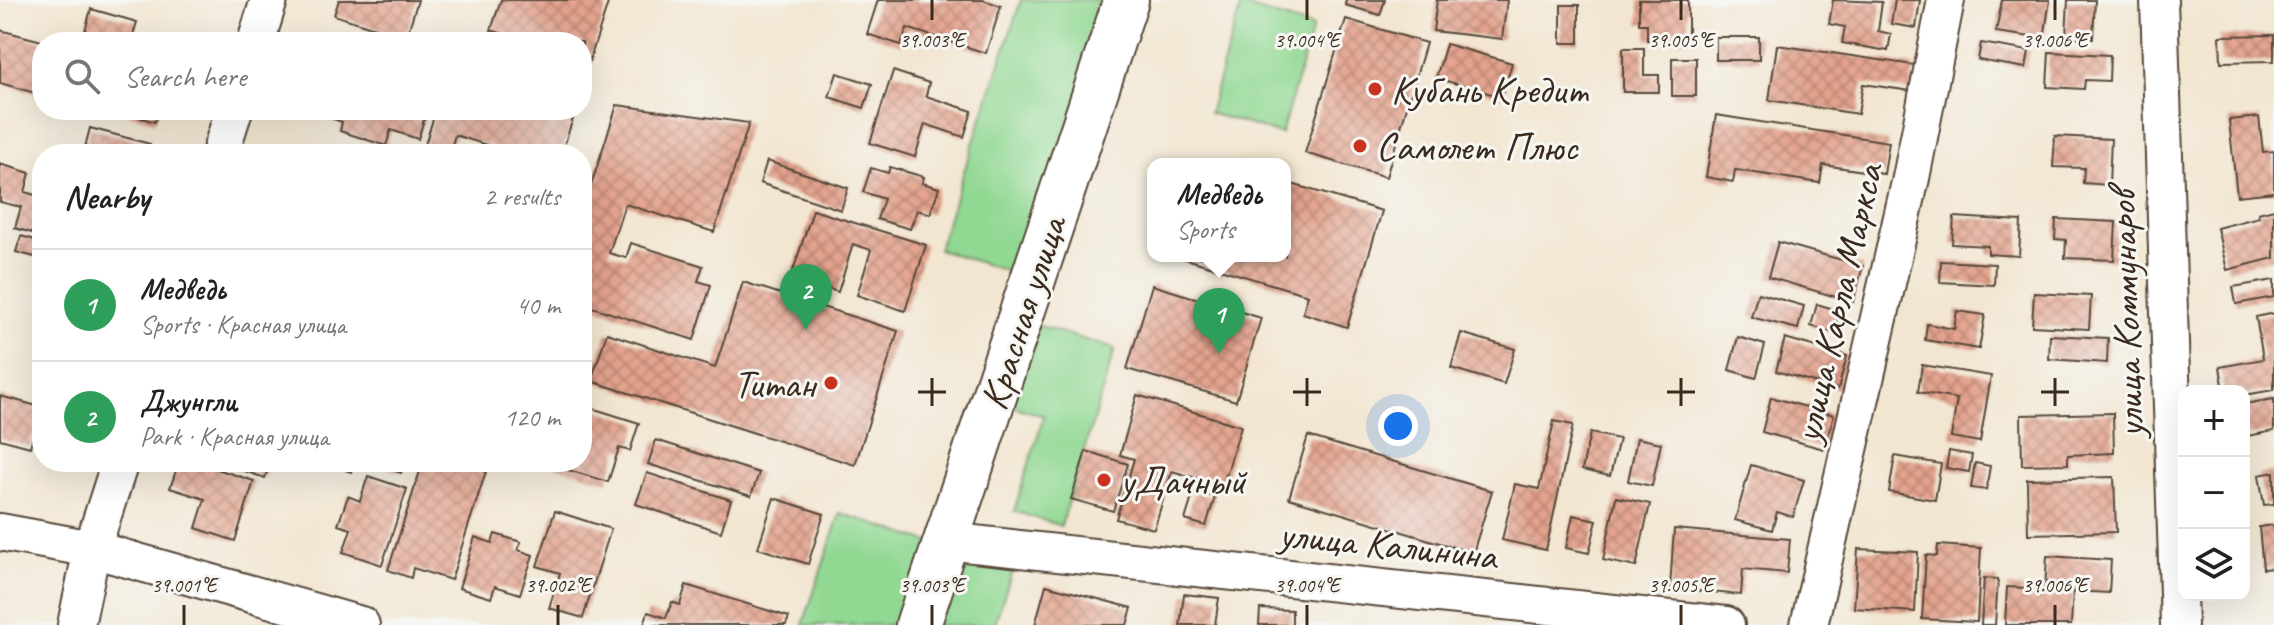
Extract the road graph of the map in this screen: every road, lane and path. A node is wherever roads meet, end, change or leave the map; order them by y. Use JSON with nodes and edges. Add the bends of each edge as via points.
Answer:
{"nodes":[{"id":1,"x":269,"y":0,"type":"edge"},
{"id":2,"x":1126,"y":0,"type":"edge"},
{"id":3,"x":1946,"y":0,"type":"edge"},
{"id":4,"x":2159,"y":0,"type":"edge"},
{"id":5,"x":259,"y":32,"type":"edge"},
{"id":6,"x":231,"y":120,"type":"edge"},
{"id":7,"x":223,"y":144,"type":"edge"},
{"id":8,"x":117,"y":472,"type":"edge"},
{"id":9,"x":0,"y":532,"type":"edge"},
{"id":10,"x":946,"y":541,"type":"junction"},
{"id":11,"x":92,"y":549,"type":"junction"},
{"id":12,"x":76,"y":625,"type":"edge"},
{"id":13,"x":361,"y":625,"type":"edge"},
{"id":14,"x":918,"y":625,"type":"edge"},
{"id":15,"x":1726,"y":625,"type":"edge"},
{"id":16,"x":1809,"y":625,"type":"edge"},
{"id":17,"x":2179,"y":625,"type":"edge"}],
"edges":[{"from":1,"to":5,"type":"street"},
{"from":2,"to":10,"type":"street","name":"Красная улица"},
{"from":3,"to":16,"type":"street","name":"улица Карла Маркса"},
{"from":4,"to":17,"type":"street","name":"улица Коммунаров"},
{"from":6,"to":7,"type":"street"},
{"from":8,"to":11,"type":"street"},
{"from":9,"to":11,"type":"street"},
{"from":10,"to":14,"type":"street","name":"Красная улица"},
{"from":10,"to":15,"type":"street","name":"улица Калинина"},
{"from":11,"to":12,"type":"street"},
{"from":11,"to":13,"type":"street"}]}
